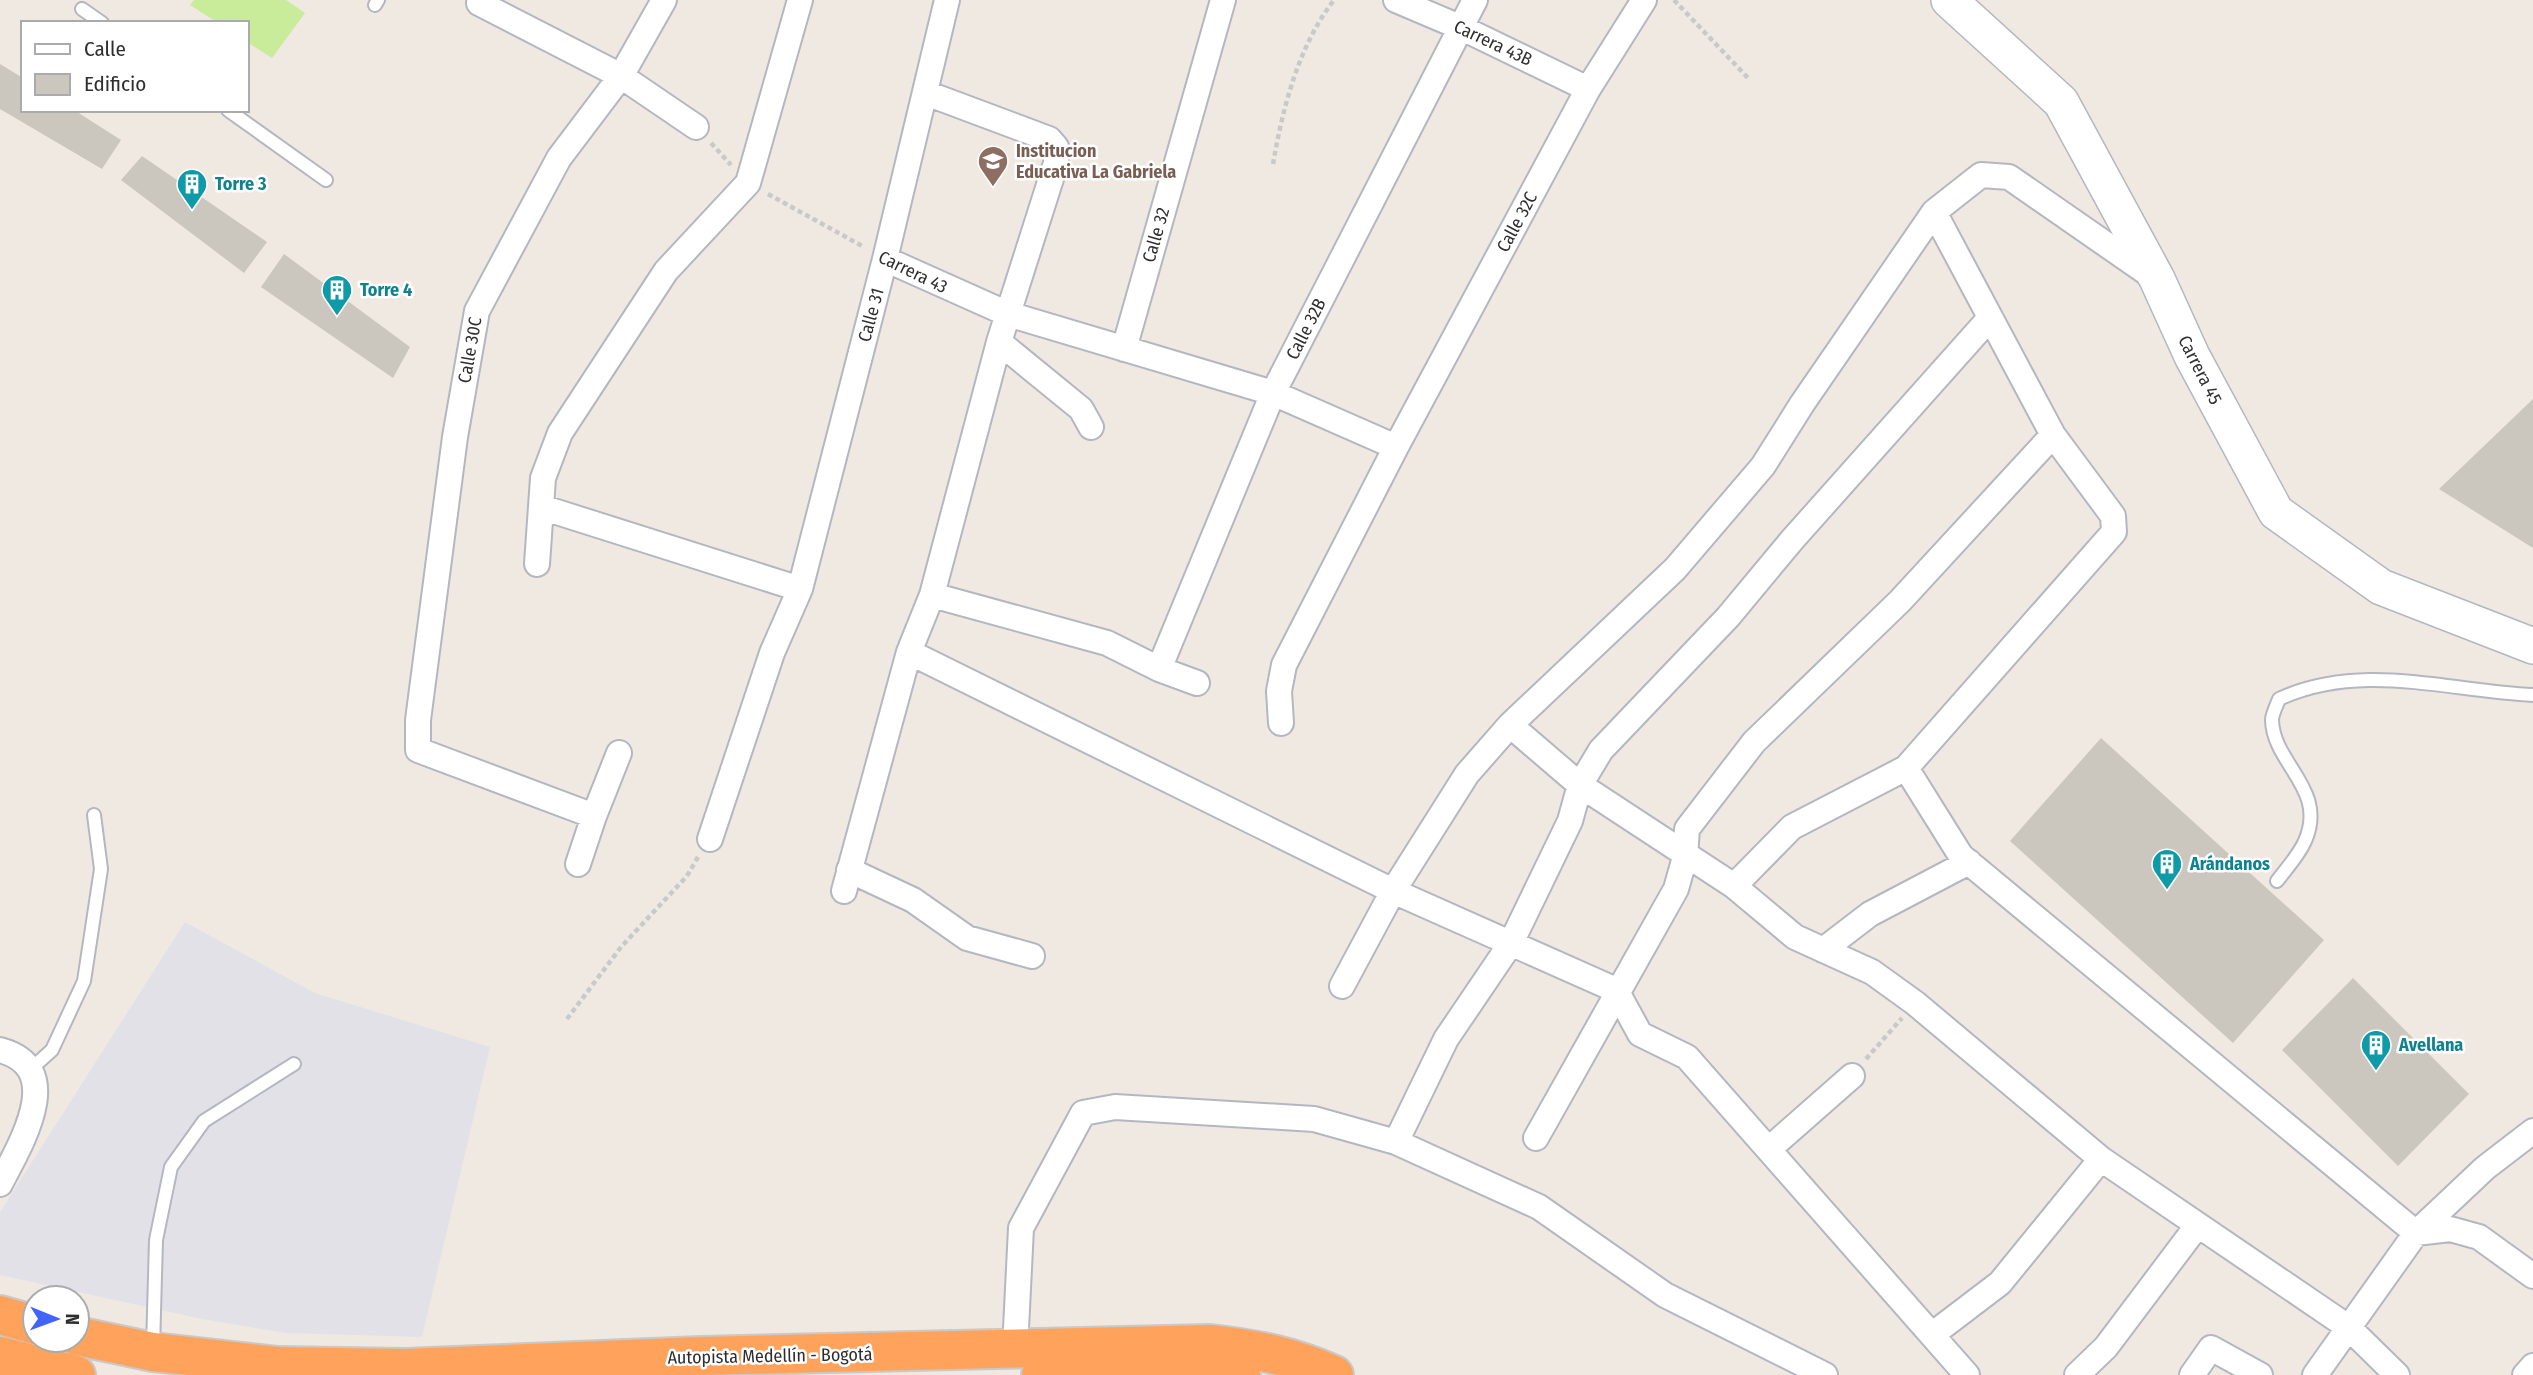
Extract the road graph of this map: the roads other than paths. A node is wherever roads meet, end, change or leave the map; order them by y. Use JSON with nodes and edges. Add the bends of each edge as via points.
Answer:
{"nodes":[{"id":1,"x":664,"y":0,"type":"edge"},
{"id":2,"x":800,"y":0,"type":"edge"},
{"id":3,"x":947,"y":0,"type":"edge"},
{"id":4,"x":1223,"y":0,"type":"edge"},
{"id":5,"x":1396,"y":0,"type":"edge"},
{"id":6,"x":1475,"y":0,"type":"edge"},
{"id":7,"x":1644,"y":0,"type":"edge"},
{"id":8,"x":1950,"y":0,"type":"edge"},
{"id":9,"x":479,"y":3,"type":"dead end"},
{"id":10,"x":82,"y":9,"type":"dead end"},
{"id":11,"x":99,"y":21,"type":"edge"},
{"id":12,"x":1462,"y":28,"type":"junction"},
{"id":13,"x":621,"y":76,"type":"junction"},
{"id":14,"x":1588,"y":89,"type":"junction"},
{"id":15,"x":926,"y":93,"type":"junction"},
{"id":16,"x":231,"y":112,"type":"edge"},
{"id":17,"x":696,"y":127,"type":"road end"},
{"id":18,"x":326,"y":180,"type":"dead end"},
{"id":19,"x":1934,"y":212,"type":"junction"},
{"id":20,"x":885,"y":259,"type":"junction"},
{"id":21,"x":2157,"y":279,"type":"junction"},
{"id":22,"x":1007,"y":314,"type":"junction"},
{"id":23,"x":1989,"y":319,"type":"junction"},
{"id":24,"x":999,"y":342,"type":"junction"},
{"id":25,"x":1124,"y":349,"type":"junction"},
{"id":26,"x":1273,"y":393,"type":"junction"},
{"id":27,"x":1091,"y":427,"type":"dead end"},
{"id":28,"x":2053,"y":435,"type":"junction"},
{"id":29,"x":1396,"y":447,"type":"junction"},
{"id":30,"x":541,"y":507,"type":"junction"},
{"id":31,"x":537,"y":564,"type":"dead end"},
{"id":32,"x":800,"y":589,"type":"junction"},
{"id":33,"x":932,"y":595,"type":"junction"},
{"id":34,"x":2533,"y":646,"type":"edge"},
{"id":35,"x":909,"y":652,"type":"junction"},
{"id":36,"x":1159,"y":669,"type":"junction"},
{"id":37,"x":1197,"y":683,"type":"dead end"},
{"id":38,"x":2533,"y":695,"type":"edge"},
{"id":39,"x":1281,"y":723,"type":"dead end"},
{"id":40,"x":1510,"y":725,"type":"junction"},
{"id":41,"x":619,"y":753,"type":"dead end"},
{"id":42,"x":1906,"y":768,"type":"junction"},
{"id":43,"x":1580,"y":785,"type":"junction"},
{"id":44,"x":94,"y":815,"type":"dead end"},
{"id":45,"x":594,"y":816,"type":"junction"},
{"id":46,"x":709,"y":839,"type":"road end"},
{"id":47,"x":1685,"y":857,"type":"junction"},
{"id":48,"x":1969,"y":862,"type":"junction"},
{"id":49,"x":578,"y":864,"type":"dead end"},
{"id":50,"x":2277,"y":881,"type":"dead end"},
{"id":51,"x":1734,"y":886,"type":"junction"},
{"id":52,"x":1393,"y":891,"type":"junction"},
{"id":53,"x":1511,"y":943,"type":"junction"},
{"id":54,"x":1823,"y":950,"type":"junction"},
{"id":55,"x":1032,"y":956,"type":"dead end"},
{"id":56,"x":1342,"y":986,"type":"dead end"},
{"id":57,"x":1616,"y":990,"type":"junction"},
{"id":58,"x":0,"y":1050,"type":"edge"},
{"id":59,"x":294,"y":1064,"type":"dead end"},
{"id":60,"x":32,"y":1068,"type":"junction"},
{"id":61,"x":1852,"y":1076,"type":"road end"},
{"id":62,"x":2533,"y":1131,"type":"edge"},
{"id":63,"x":1536,"y":1138,"type":"dead end"},
{"id":64,"x":1396,"y":1142,"type":"junction"},
{"id":65,"x":1769,"y":1149,"type":"junction"},
{"id":66,"x":2101,"y":1159,"type":"junction"},
{"id":67,"x":0,"y":1184,"type":"edge"},
{"id":68,"x":2197,"y":1226,"type":"junction"},
{"id":69,"x":2416,"y":1233,"type":"junction"},
{"id":70,"x":2533,"y":1276,"type":"edge"},
{"id":71,"x":0,"y":1315,"type":"edge"},
{"id":72,"x":21,"y":1321,"type":"edge"},
{"id":73,"x":2348,"y":1327,"type":"junction"},
{"id":74,"x":1933,"y":1334,"type":"junction"},
{"id":75,"x":91,"y":1339,"type":"edge"},
{"id":76,"x":153,"y":1352,"type":"junction"},
{"id":77,"x":0,"y":1356,"type":"edge"},
{"id":78,"x":1028,"y":1362,"type":"edge"},
{"id":79,"x":2533,"y":1366,"type":"edge"},
{"id":80,"x":76,"y":1375,"type":"edge"},
{"id":81,"x":1241,"y":1375,"type":"edge"},
{"id":82,"x":1334,"y":1375,"type":"edge"},
{"id":83,"x":1825,"y":1375,"type":"edge"},
{"id":84,"x":1967,"y":1375,"type":"edge"},
{"id":85,"x":2077,"y":1375,"type":"edge"},
{"id":86,"x":2192,"y":1375,"type":"edge"},
{"id":87,"x":2260,"y":1375,"type":"edge"},
{"id":88,"x":2315,"y":1375,"type":"edge"},
{"id":89,"x":2397,"y":1375,"type":"edge"},
{"id":90,"x":2525,"y":1375,"type":"edge"}],
"edges":[{"from":1,"to":13,"type":"street","name":"Calle 30C"},
{"from":2,"to":30,"type":"street","via":[[748,183],[666,271],[560,433],[543,478]]},
{"from":3,"to":15,"type":"street","name":"Calle 31"},
{"from":4,"to":25,"type":"street","name":"Calle 32"},
{"from":5,"to":12,"type":"street","name":"Carrera 43B"},
{"from":6,"to":12,"type":"street","name":"Calle 32B"},
{"from":7,"to":14,"type":"street","name":"Calle 32C"},
{"from":8,"to":21,"type":"main road","name":"Carrera 45","via":[[2061,102]]},
{"from":9,"to":13,"type":"street"},
{"from":10,"to":11,"type":"lane"},
{"from":12,"to":14,"type":"street","name":"Carrera 43B"},
{"from":12,"to":26,"type":"street","name":"Calle 32B"},
{"from":13,"to":17,"type":"street"},
{"from":13,"to":45,"type":"street","name":"Calle 30C","via":[[559,158],[477,311],[453,450],[418,720],[418,750]]},
{"from":14,"to":29,"type":"street","name":"Calle 32C"},
{"from":15,"to":20,"type":"street","name":"Calle 31"},
{"from":15,"to":22,"type":"street","via":[[1049,139],[1056,147],[1056,163]]},
{"from":16,"to":18,"type":"lane"},
{"from":19,"to":21,"type":"street","via":[[1981,175],[2008,177]]},
{"from":19,"to":23,"type":"street"},
{"from":19,"to":40,"type":"street","via":[[1763,466],[1675,569]]},
{"from":20,"to":22,"type":"street","name":"Carrera 43"},
{"from":20,"to":32,"type":"street","name":"Calle 31"},
{"from":21,"to":34,"type":"main road","name":"Carrera 45","via":[[2192,356],[2276,512],[2381,587]]},
{"from":22,"to":24,"type":"street"},
{"from":22,"to":25,"type":"street","name":"Carrera 43"},
{"from":23,"to":28,"type":"street"},
{"from":23,"to":43,"type":"street","via":[[1728,617],[1601,750]]},
{"from":24,"to":27,"type":"street","via":[[1081,409]]},
{"from":24,"to":33,"type":"street"},
{"from":25,"to":26,"type":"street","name":"Carrera 43"},
{"from":26,"to":29,"type":"street","name":"Carrera 43"},
{"from":26,"to":36,"type":"street","name":"Calle 32B"},
{"from":28,"to":42,"type":"street","via":[[2113,516],[2114,531]]},
{"from":28,"to":47,"type":"street","via":[[1900,601],[1754,742],[1687,829]]},
{"from":29,"to":39,"type":"street","name":"Calle 32C","via":[[1284,665],[1279,691]]},
{"from":30,"to":31,"type":"street"},
{"from":30,"to":32,"type":"street"},
{"from":32,"to":46,"type":"street","name":"Calle 31","via":[[772,653]]},
{"from":33,"to":35,"type":"street"},
{"from":33,"to":36,"type":"street","via":[[1107,643]]},
{"from":35,"to":52,"type":"street"},
{"from":35,"to":55,"type":"street","via":[[846,881],[913,900],[967,938]]},
{"from":36,"to":37,"type":"street"},
{"from":38,"to":50,"type":"lane","via":[[2382,678],[2333,681],[2279,699],[2272,719],[2279,744],[2305,788],[2311,814],[2305,841]]},
{"from":40,"to":43,"type":"street"},
{"from":40,"to":52,"type":"street","via":[[1467,774]]},
{"from":41,"to":45,"type":"street"},
{"from":42,"to":48,"type":"street"},
{"from":42,"to":51,"type":"street","via":[[1792,827]]},
{"from":43,"to":47,"type":"street"},
{"from":43,"to":53,"type":"street","via":[[1570,821]]},
{"from":44,"to":60,"type":"lane","via":[[101,869],[84,981],[52,1050]]},
{"from":45,"to":49,"type":"street"},
{"from":47,"to":51,"type":"street"},
{"from":47,"to":57,"type":"street","via":[[1676,889]]},
{"from":48,"to":54,"type":"street","via":[[1870,914]]},
{"from":48,"to":69,"type":"street"},
{"from":51,"to":54,"type":"street","via":[[1794,937]]},
{"from":52,"to":53,"type":"street"},
{"from":52,"to":56,"type":"street"},
{"from":53,"to":57,"type":"street"},
{"from":53,"to":64,"type":"street","via":[[1446,1039]]},
{"from":54,"to":66,"type":"street","via":[[1871,972],[1915,1003]]},
{"from":57,"to":63,"type":"street"},
{"from":57,"to":65,"type":"street","via":[[1640,1034],[1687,1057]]},
{"from":58,"to":60,"type":"street","via":[[18,1055]]},
{"from":59,"to":76,"type":"lane","via":[[204,1121],[170,1167],[156,1240]]},
{"from":60,"to":67,"type":"street","via":[[36,1096],[28,1129]]},
{"from":61,"to":65,"type":"street"},
{"from":62,"to":69,"type":"street","via":[[2485,1168]]},
{"from":64,"to":78,"type":"street","via":[[1314,1119],[1115,1107],[1083,1113],[1021,1228]]},
{"from":64,"to":83,"type":"street","via":[[1539,1207],[1665,1295]]},
{"from":65,"to":74,"type":"street"},
{"from":66,"to":68,"type":"street"},
{"from":66,"to":74,"type":"street","via":[[2000,1283]]},
{"from":68,"to":73,"type":"street"},
{"from":68,"to":85,"type":"street","via":[[2106,1347]]},
{"from":69,"to":70,"type":"street","via":[[2450,1228],[2479,1237]]},
{"from":69,"to":73,"type":"street"},
{"from":71,"to":72,"type":"highway"},
{"from":73,"to":88,"type":"street"},
{"from":73,"to":89,"type":"street"},
{"from":74,"to":84,"type":"street"},
{"from":75,"to":76,"type":"highway","name":"Autopista Medellín - Bogotá"},
{"from":76,"to":78,"type":"highway","name":"Autopista Medellín - Bogotá","via":[[278,1367]]},
{"from":77,"to":80,"type":"highway"},
{"from":78,"to":81,"type":"highway","name":"Autopista Medellín - Bogotá"},
{"from":78,"to":82,"type":"highway","name":"Autopista Medellín - Bogotá","via":[[1210,1344],[1262,1349]]},
{"from":79,"to":90,"type":"street"},
{"from":86,"to":87,"type":"street","via":[[2211,1348]]}]}
